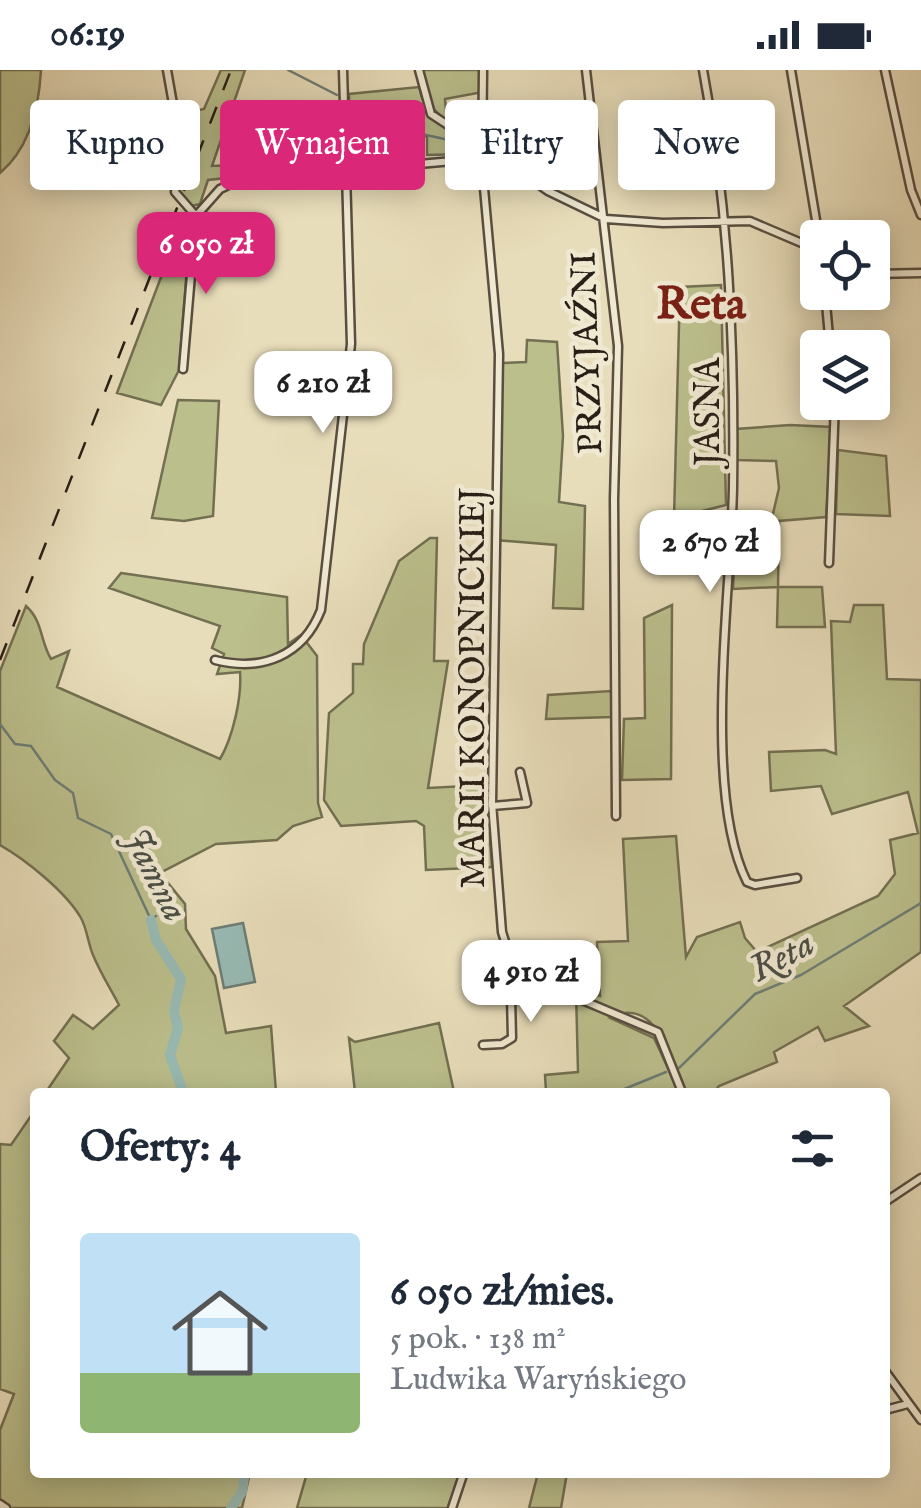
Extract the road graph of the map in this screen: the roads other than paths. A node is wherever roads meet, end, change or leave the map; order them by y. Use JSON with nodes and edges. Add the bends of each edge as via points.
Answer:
{"nodes":[{"id":1,"x":167,"y":70,"type":"edge"},
{"id":2,"x":344,"y":70,"type":"edge"},
{"id":3,"x":419,"y":70,"type":"edge"},
{"id":4,"x":483,"y":70,"type":"edge"},
{"id":5,"x":586,"y":70,"type":"edge"},
{"id":6,"x":703,"y":70,"type":"edge"},
{"id":7,"x":791,"y":70,"type":"edge"},
{"id":8,"x":885,"y":70,"type":"edge"},
{"id":9,"x":345,"y":100,"type":"edge"},
{"id":10,"x":484,"y":100,"type":"edge"},
{"id":11,"x":445,"y":123,"type":"edge"},
{"id":12,"x":220,"y":190,"type":"edge"},
{"id":13,"x":346,"y":190,"type":"edge"},
{"id":14,"x":485,"y":190,"type":"edge"},
{"id":15,"x":545,"y":190,"type":"edge"},
{"id":16,"x":921,"y":214,"type":"edge"},
{"id":17,"x":196,"y":216,"type":"junction"},
{"id":18,"x":606,"y":219,"type":"junction"},
{"id":19,"x":816,"y":220,"type":"edge"},
{"id":20,"x":724,"y":221,"type":"junction"},
{"id":21,"x":800,"y":242,"type":"edge"},
{"id":22,"x":921,"y":273,"type":"edge"},
{"id":23,"x":890,"y":274,"type":"edge"},
{"id":24,"x":182,"y":369,"type":"dead end"},
{"id":25,"x":834,"y":420,"type":"edge"},
{"id":26,"x":829,"y":563,"type":"dead end"},
{"id":27,"x":215,"y":660,"type":"dead end"},
{"id":28,"x":520,"y":772,"type":"dead end"},
{"id":29,"x":492,"y":806,"type":"junction"},
{"id":30,"x":616,"y":816,"type":"dead end"},
{"id":31,"x":797,"y":878,"type":"dead end"},
{"id":32,"x":510,"y":957,"type":"junction"},
{"id":33,"x":484,"y":1045,"type":"dead end"},
{"id":34,"x":680,"y":1088,"type":"edge"},
{"id":35,"x":921,"y":1178,"type":"edge"},
{"id":36,"x":890,"y":1199,"type":"edge"},
{"id":37,"x":890,"y":1378,"type":"edge"},
{"id":38,"x":908,"y":1404,"type":"junction"},
{"id":39,"x":890,"y":1409,"type":"edge"},
{"id":40,"x":921,"y":1420,"type":"edge"},
{"id":41,"x":462,"y":1478,"type":"edge"},
{"id":42,"x":452,"y":1508,"type":"edge"}],
"edges":[{"from":1,"to":17,"type":"street","via":[[182,149],[174,192]]},
{"from":2,"to":9,"type":"street"},
{"from":3,"to":11,"type":"street","via":[[430,114]]},
{"from":4,"to":10,"type":"street"},
{"from":5,"to":18,"type":"street","name":"PRZYJAŹNI"},
{"from":6,"to":20,"type":"street","name":"JASNA"},
{"from":7,"to":19,"type":"street"},
{"from":8,"to":16,"type":"street"},
{"from":12,"to":17,"type":"street"},
{"from":13,"to":27,"type":"street","via":[[349,371],[321,610],[306,640],[278,658],[249,664]]},
{"from":14,"to":29,"type":"street","name":"MARII KONOPNICKIEJ","via":[[499,354]]},
{"from":15,"to":18,"type":"street"},
{"from":17,"to":24,"type":"street"},
{"from":18,"to":20,"type":"street"},
{"from":18,"to":30,"type":"street","name":"PRZYJAŹNI","via":[[618,346]]},
{"from":20,"to":21,"type":"street","via":[[758,223]]},
{"from":20,"to":31,"type":"street","name":"JASNA","via":[[733,396],[726,808],[747,882]]},
{"from":22,"to":23,"type":"street"},
{"from":25,"to":26,"type":"street"},
{"from":28,"to":29,"type":"street","via":[[527,804]]},
{"from":29,"to":32,"type":"street","name":"MARII KONOPNICKIEJ","via":[[498,904]]},
{"from":32,"to":33,"type":"street","name":"MARII KONOPNICKIEJ","via":[[512,1038]]},
{"from":32,"to":34,"type":"street","via":[[544,984],[658,1032]]},
{"from":35,"to":36,"type":"street"},
{"from":37,"to":38,"type":"street"},
{"from":38,"to":39,"type":"street"},
{"from":38,"to":40,"type":"street"},
{"from":41,"to":42,"type":"street"}]}
